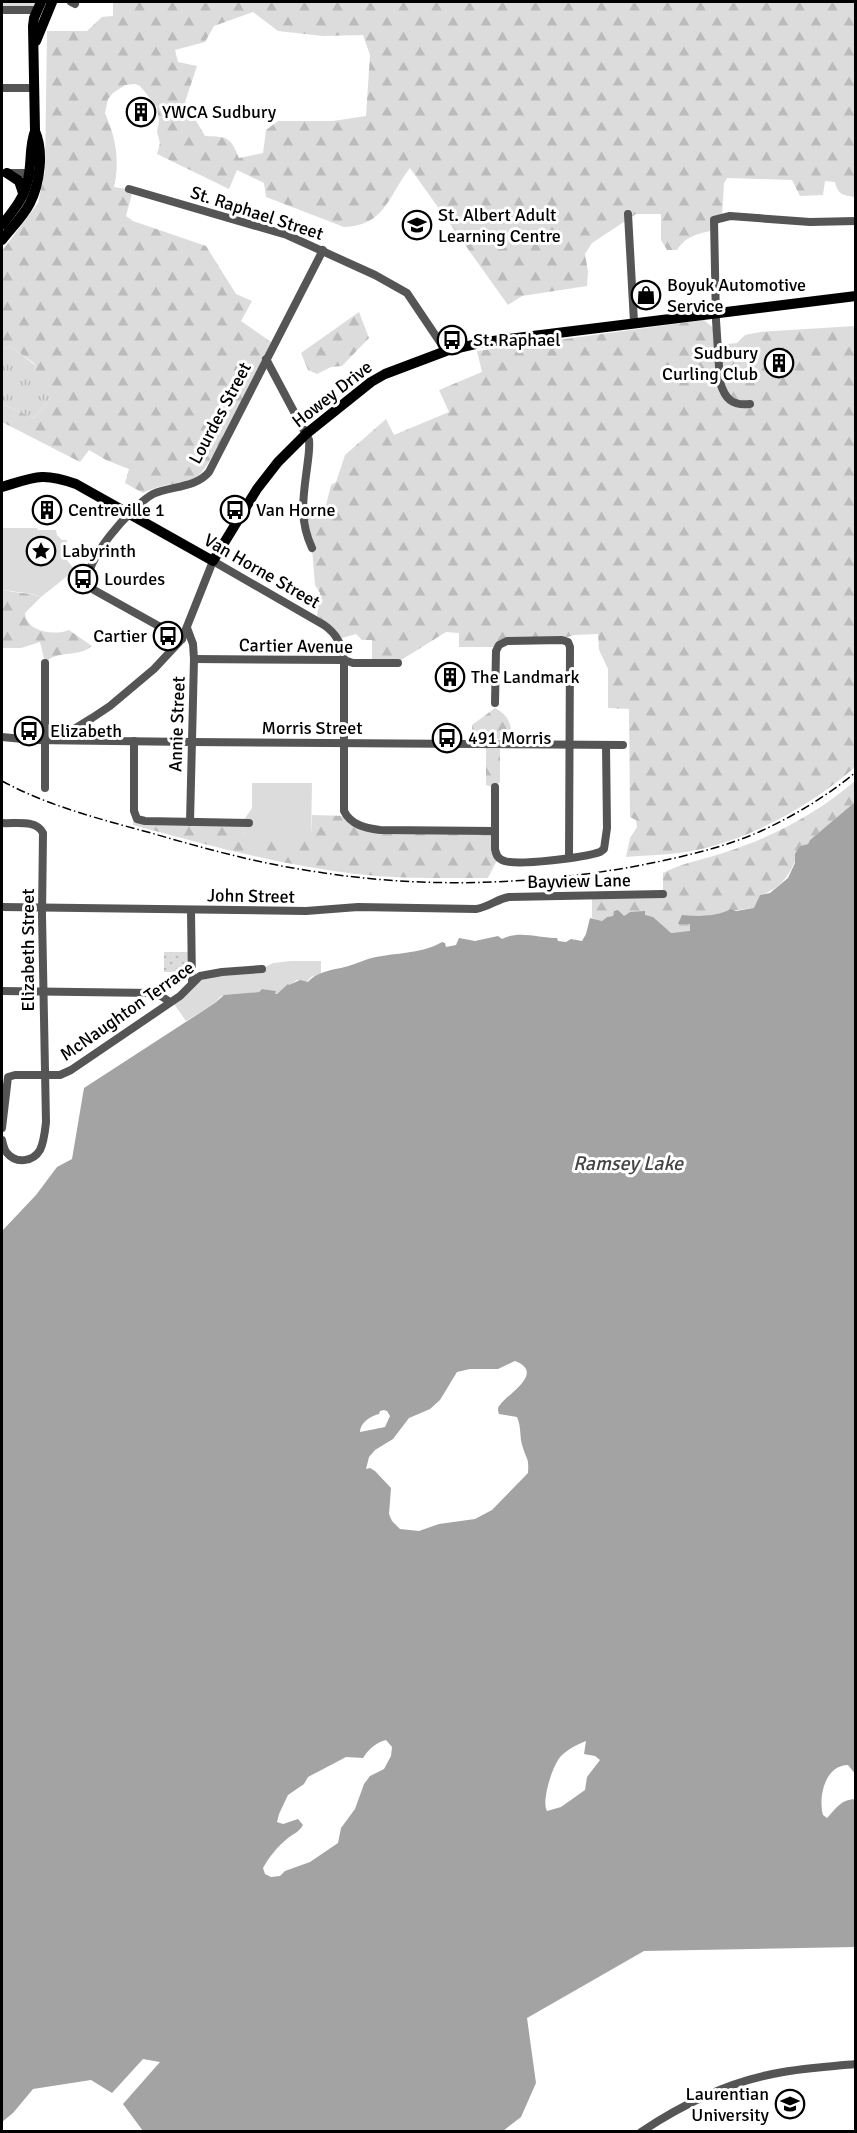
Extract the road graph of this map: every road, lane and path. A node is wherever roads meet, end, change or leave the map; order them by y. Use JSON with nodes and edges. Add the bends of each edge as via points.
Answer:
{"nodes":[{"id":1,"x":52,"y":2,"type":"edge"},
{"id":2,"x":39,"y":6,"type":"edge"},
{"id":3,"x":2,"y":10,"type":"edge"},
{"id":4,"x":35,"y":44,"type":"junction"},
{"id":5,"x":2,"y":88,"type":"edge"},
{"id":6,"x":35,"y":88,"type":"junction"},
{"id":7,"x":4,"y":173,"type":"edge"},
{"id":8,"x":34,"y":173,"type":"junction"},
{"id":9,"x":129,"y":189,"type":"dead end"},
{"id":10,"x":24,"y":193,"type":"junction"},
{"id":11,"x":6,"y":214,"type":"edge"},
{"id":12,"x":628,"y":214,"type":"dead end"},
{"id":13,"x":855,"y":221,"type":"edge"},
{"id":14,"x":2,"y":225,"type":"edge"},
{"id":15,"x":2,"y":240,"type":"edge"},
{"id":16,"x":323,"y":250,"type":"junction"},
{"id":17,"x":855,"y":296,"type":"edge"},
{"id":18,"x":716,"y":312,"type":"junction"},
{"id":19,"x":634,"y":322,"type":"junction"},
{"id":20,"x":446,"y":351,"type":"junction"},
{"id":21,"x":266,"y":359,"type":"junction"},
{"id":22,"x":750,"y":404,"type":"dead end"},
{"id":23,"x":306,"y":434,"type":"junction"},
{"id":24,"x":2,"y":487,"type":"edge"},
{"id":25,"x":129,"y":513,"type":"junction"},
{"id":26,"x":228,"y":536,"type":"junction"},
{"id":27,"x":312,"y":548,"type":"dead end"},
{"id":28,"x":194,"y":550,"type":"junction"},
{"id":29,"x":213,"y":561,"type":"junction"},
{"id":30,"x":187,"y":628,"type":"junction"},
{"id":31,"x":182,"y":639,"type":"junction"},
{"id":32,"x":194,"y":659,"type":"junction"},
{"id":33,"x":344,"y":660,"type":"junction"},
{"id":34,"x":45,"y":663,"type":"dead end"},
{"id":35,"x":398,"y":663,"type":"dead end"},
{"id":36,"x":495,"y":703,"type":"dead end"},
{"id":37,"x":2,"y":737,"type":"edge"},
{"id":38,"x":43,"y":740,"type":"junction"},
{"id":39,"x":134,"y":741,"type":"junction"},
{"id":40,"x":191,"y":742,"type":"junction"},
{"id":41,"x":343,"y":743,"type":"junction"},
{"id":42,"x":569,"y":745,"type":"junction"},
{"id":43,"x":606,"y":745,"type":"junction"},
{"id":44,"x":623,"y":745,"type":"dead end"},
{"id":45,"x":495,"y":787,"type":"dead end"},
{"id":46,"x":45,"y":788,"type":"dead end"},
{"id":47,"x":190,"y":822,"type":"junction"},
{"id":48,"x":2,"y":823,"type":"edge"},
{"id":49,"x":249,"y":823,"type":"dead end"},
{"id":50,"x":494,"y":831,"type":"junction"},
{"id":51,"x":569,"y":858,"type":"junction"},
{"id":52,"x":663,"y":894,"type":"dead end"},
{"id":53,"x":497,"y":900,"type":"joint"},
{"id":54,"x":2,"y":907,"type":"edge"},
{"id":55,"x":42,"y":908,"type":"junction"},
{"id":56,"x":191,"y":910,"type":"junction"},
{"id":57,"x":262,"y":969,"type":"dead end"},
{"id":58,"x":192,"y":983,"type":"junction"},
{"id":59,"x":2,"y":991,"type":"edge"},
{"id":60,"x":43,"y":991,"type":"junction"},
{"id":61,"x":170,"y":1002,"type":"junction"},
{"id":62,"x":44,"y":1075,"type":"junction"},
{"id":63,"x":2,"y":1128,"type":"edge"},
{"id":64,"x":2,"y":1140,"type":"edge"},
{"id":65,"x":855,"y":2064,"type":"edge"},
{"id":66,"x":641,"y":2132,"type":"edge"}],
"edges":[{"from":1,"to":4,"type":"main road"},
{"from":2,"to":3,"type":"street"},
{"from":2,"to":4,"type":"main road","via":[[33,26]]},
{"from":4,"to":6,"type":"main road"},
{"from":5,"to":6,"type":"street"},
{"from":6,"to":8,"type":"main road","via":[[35,131],[40,141]]},
{"from":7,"to":8,"type":"street"},
{"from":7,"to":10,"type":"main road","via":[[19,182]]},
{"from":8,"to":10,"type":"main road"},
{"from":8,"to":15,"type":"main road","via":[[30,202]]},
{"from":9,"to":16,"type":"street","name":"St. Raphael Street","via":[[287,235]]},
{"from":10,"to":11,"type":"main road"},
{"from":11,"to":14,"type":"main road"},
{"from":12,"to":19,"type":"street"},
{"from":13,"to":18,"type":"street","via":[[730,216],[714,220]]},
{"from":16,"to":20,"type":"street","name":"St. Raphael Street","via":[[403,290]]},
{"from":16,"to":21,"type":"street","name":"Lourdes Street"},
{"from":17,"to":18,"type":"main road","name":"Howey Drive"},
{"from":18,"to":19,"type":"main road","name":"Howey Drive"},
{"from":18,"to":22,"type":"street","via":[[723,391],[733,402]]},
{"from":19,"to":20,"type":"main road","name":"Howey Drive"},
{"from":20,"to":23,"type":"main road","name":"Howey Drive","via":[[381,376]]},
{"from":21,"to":23,"type":"street"},
{"from":21,"to":25,"type":"street","name":"Lourdes Street","via":[[206,476],[153,494]]},
{"from":23,"to":26,"type":"main road","name":"Howey Drive","via":[[267,476]]},
{"from":23,"to":27,"type":"street","via":[[310,445],[303,521]]},
{"from":24,"to":25,"type":"main road","name":"Van Horne Street","via":[[37,477],[57,477]]},
{"from":25,"to":28,"type":"main road","name":"Van Horne Street"},
{"from":25,"to":31,"type":"street","name":"Lourdes Street","via":[[99,550],[89,571],[89,586]]},
{"from":26,"to":28,"type":"main road","via":[[211,550]]},
{"from":26,"to":29,"type":"main road","name":"Howey Drive"},
{"from":28,"to":29,"type":"main road","name":"Van Horne Street"},
{"from":29,"to":30,"type":"street","name":"Howey Drive"},
{"from":29,"to":33,"type":"street","name":"Van Horne Street","via":[[331,630],[340,643]]},
{"from":30,"to":31,"type":"street","name":"Howey Drive"},
{"from":30,"to":32,"type":"street","name":"Annie Street"},
{"from":31,"to":38,"type":"street","name":"Howey Drive","via":[[110,706],[76,728]]},
{"from":32,"to":33,"type":"street","name":"Cartier Avenue"},
{"from":32,"to":40,"type":"street","name":"Annie Street"},
{"from":33,"to":35,"type":"street","name":"Cartier Avenue"},
{"from":33,"to":41,"type":"street","name":"Van Horne Street"},
{"from":34,"to":38,"type":"street"},
{"from":36,"to":42,"type":"street","via":[[499,645],[507,641],[568,642]]},
{"from":37,"to":38,"type":"street","name":"Morris Street"},
{"from":38,"to":39,"type":"street","name":"Morris Street"},
{"from":38,"to":46,"type":"street"},
{"from":39,"to":40,"type":"street","name":"Morris Street"},
{"from":39,"to":47,"type":"street","via":[[136,819]]},
{"from":40,"to":41,"type":"street","name":"Morris Street"},
{"from":40,"to":47,"type":"street","name":"Annie Street"},
{"from":41,"to":42,"type":"street","name":"Morris Street"},
{"from":41,"to":50,"type":"street","name":"Van Horne Street","via":[[344,811],[364,828]]},
{"from":42,"to":43,"type":"street","name":"Morris Street"},
{"from":42,"to":51,"type":"street"},
{"from":43,"to":44,"type":"street","name":"Morris Street"},
{"from":43,"to":51,"type":"street","via":[[604,849],[593,855]]},
{"from":45,"to":50,"type":"street"},
{"from":47,"to":49,"type":"street"},
{"from":48,"to":55,"type":"street","name":"Elizabeth Street","via":[[33,824],[43,833]]},
{"from":50,"to":51,"type":"street","via":[[495,849],[502,861]]},
{"from":52,"to":53,"type":"street","name":"Bayview Lane"},
{"from":53,"to":56,"type":"street","name":"John Street","via":[[476,909]]},
{"from":54,"to":55,"type":"street","name":"John Street"},
{"from":55,"to":56,"type":"street","name":"John Street"},
{"from":55,"to":60,"type":"street","name":"Elizabeth Street"},
{"from":56,"to":58,"type":"street"},
{"from":57,"to":58,"type":"street","name":"McNaughton Terrace","via":[[207,974]]},
{"from":58,"to":61,"type":"street","name":"McNaughton Terrace"},
{"from":59,"to":60,"type":"street"},
{"from":60,"to":61,"type":"street","via":[[153,993]]},
{"from":60,"to":62,"type":"street","name":"Elizabeth Street"},
{"from":61,"to":62,"type":"street","name":"McNaughton Terrace","via":[[71,1070]]},
{"from":62,"to":63,"type":"street","via":[[8,1077]]},
{"from":62,"to":64,"type":"street","name":"Elizabeth Street","via":[[46,1122],[39,1151],[31,1159],[18,1160],[7,1153]]},
{"from":65,"to":66,"type":"street","via":[[801,2069],[739,2083],[682,2106]]}]}
